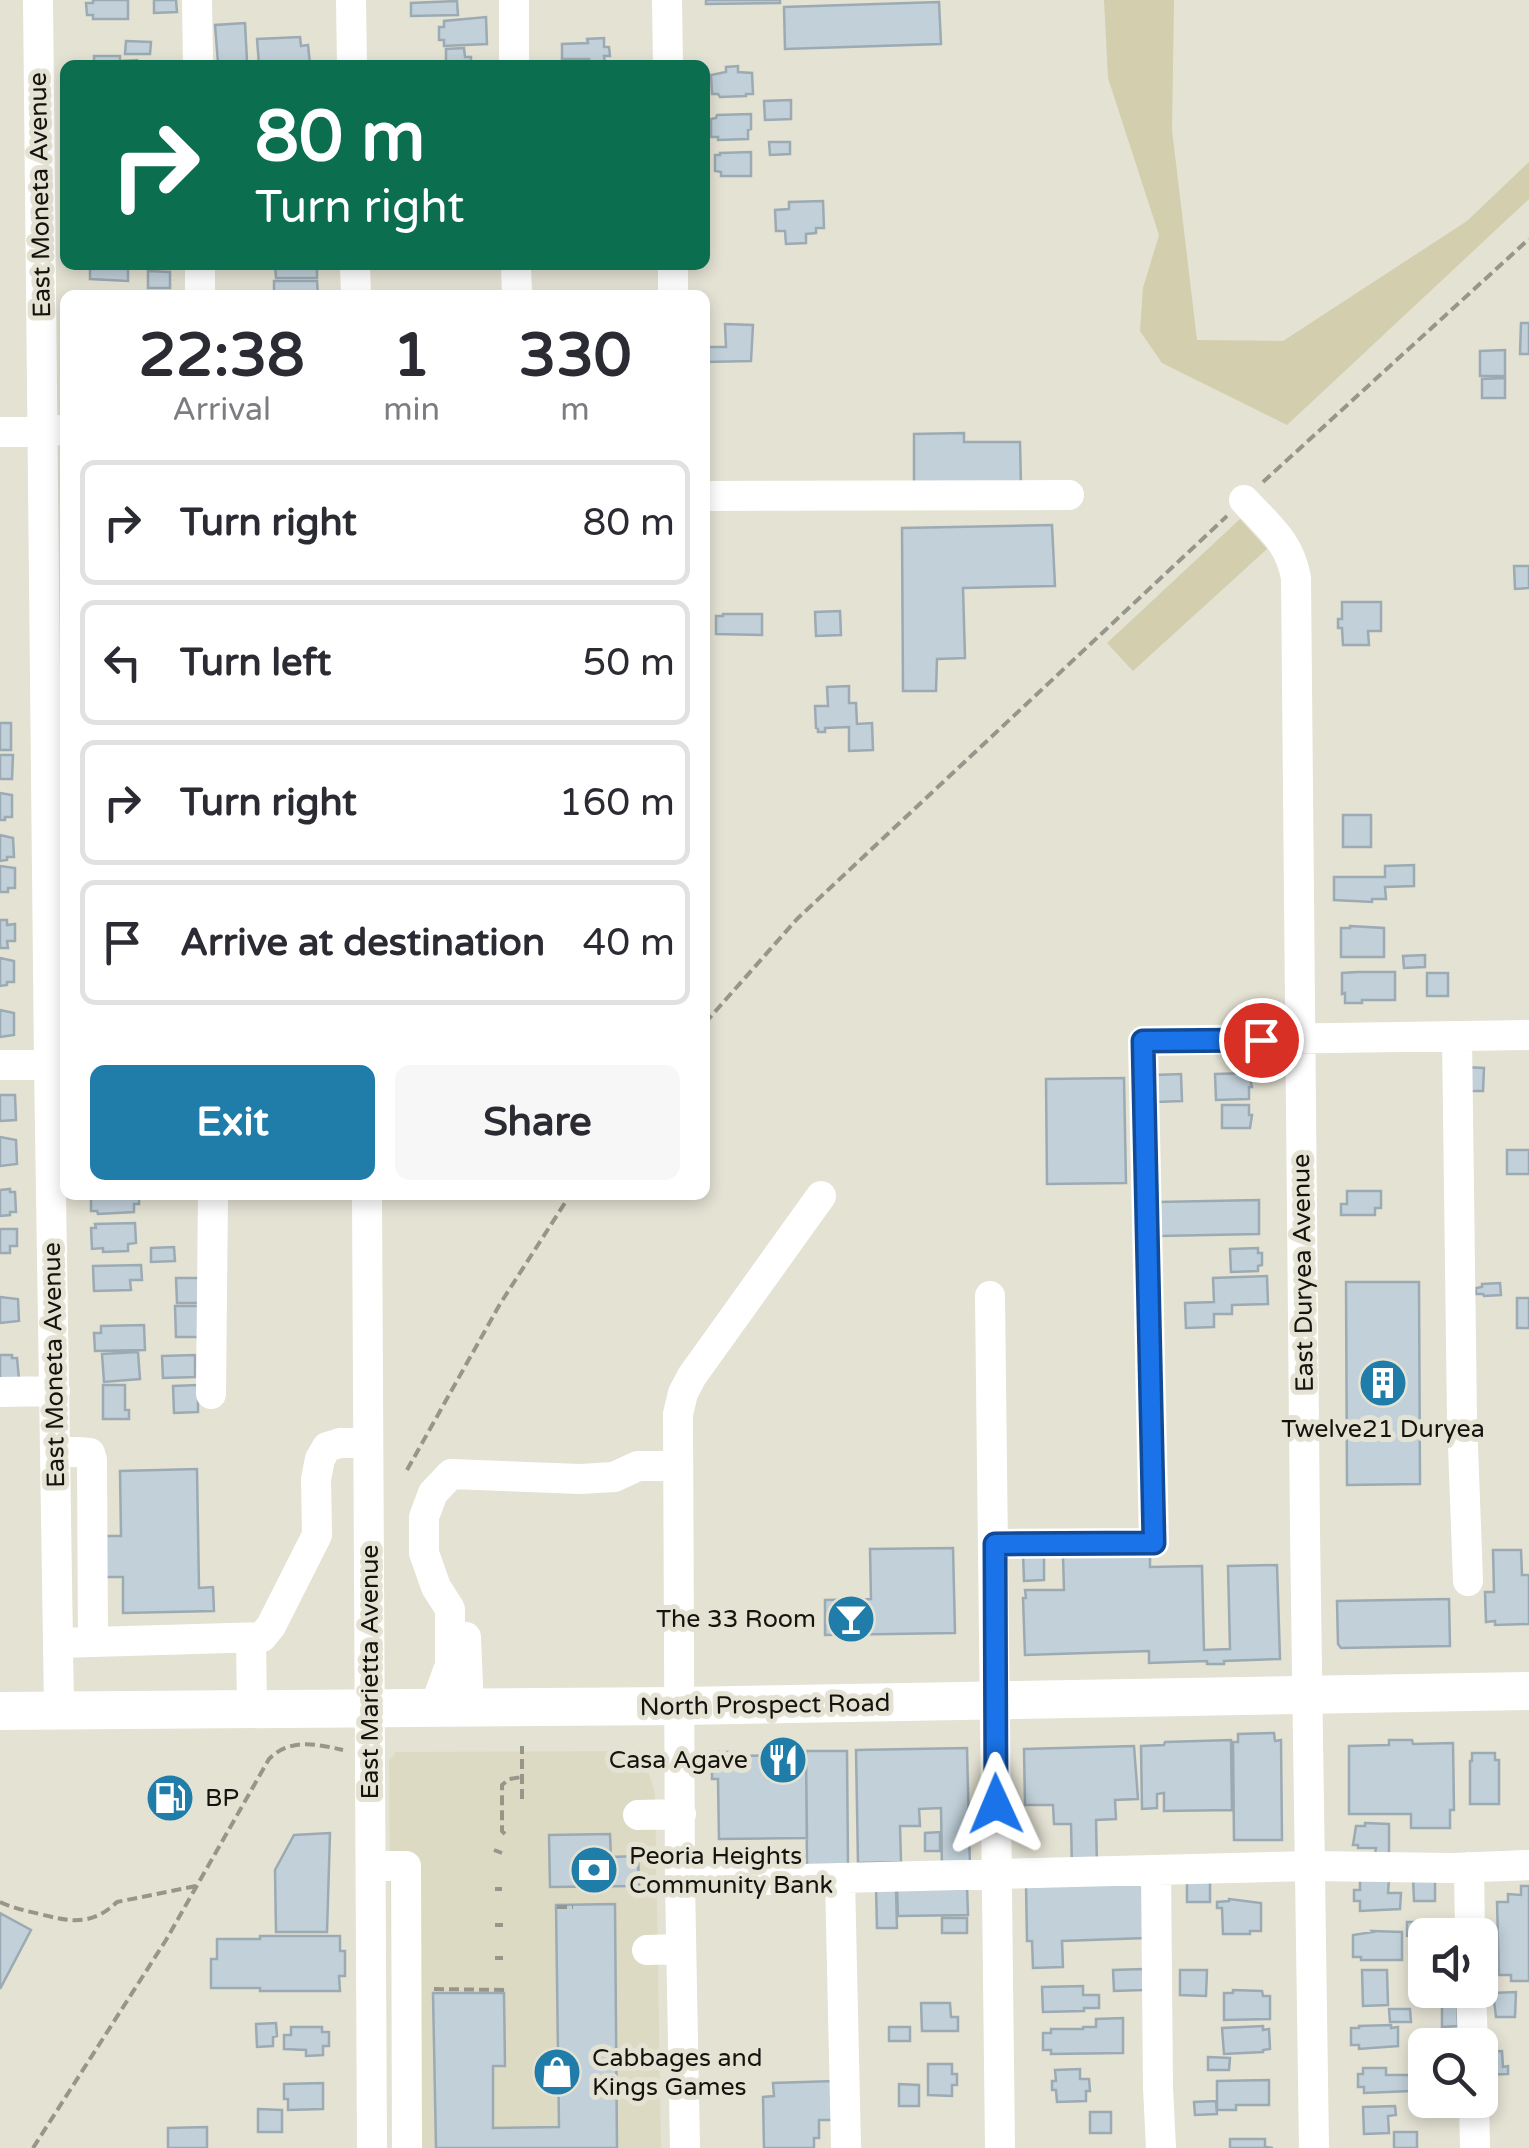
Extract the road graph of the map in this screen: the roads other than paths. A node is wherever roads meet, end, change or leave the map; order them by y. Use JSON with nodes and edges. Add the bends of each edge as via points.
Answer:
{"nodes":[{"id":1,"x":38,"y":0,"type":"edge"},
{"id":2,"x":197,"y":0,"type":"edge"},
{"id":3,"x":351,"y":0,"type":"edge"},
{"id":4,"x":514,"y":0,"type":"edge"},
{"id":5,"x":667,"y":0,"type":"edge"},
{"id":6,"x":198,"y":60,"type":"edge"},
{"id":7,"x":352,"y":60,"type":"edge"},
{"id":8,"x":514,"y":60,"type":"edge"},
{"id":9,"x":668,"y":60,"type":"edge"},
{"id":10,"x":54,"y":431,"type":"edge"},
{"id":11,"x":0,"y":432,"type":"edge"},
{"id":12,"x":1069,"y":495,"type":"dead end"},
{"id":13,"x":710,"y":496,"type":"edge"},
{"id":14,"x":1244,"y":500,"type":"road end"},
{"id":15,"x":1529,"y":1035,"type":"edge"},
{"id":16,"x":1457,"y":1036,"type":"junction"},
{"id":17,"x":1300,"y":1039,"type":"junction"},
{"id":18,"x":0,"y":1065,"type":"edge"},
{"id":19,"x":57,"y":1065,"type":"edge"},
{"id":20,"x":821,"y":1196,"type":"dead end"},
{"id":21,"x":212,"y":1200,"type":"edge"},
{"id":22,"x":367,"y":1200,"type":"edge"},
{"id":23,"x":990,"y":1296,"type":"dead end"},
{"id":24,"x":55,"y":1391,"type":"junction"},
{"id":25,"x":0,"y":1392,"type":"edge"},
{"id":26,"x":211,"y":1394,"type":"dead end"},
{"id":27,"x":368,"y":1442,"type":"junction"},
{"id":28,"x":55,"y":1450,"type":"junction"},
{"id":29,"x":676,"y":1452,"type":"junction"},
{"id":30,"x":995,"y":1544,"type":"junction"},
{"id":31,"x":1468,"y":1581,"type":"dead end"},
{"id":32,"x":251,"y":1638,"type":"junction"},
{"id":33,"x":58,"y":1642,"type":"junction"},
{"id":34,"x":92,"y":1642,"type":"junction"},
{"id":35,"x":1529,"y":1691,"type":"edge"},
{"id":36,"x":1308,"y":1696,"type":"junction"},
{"id":37,"x":995,"y":1702,"type":"junction"},
{"id":38,"x":681,"y":1706,"type":"junction"},
{"id":39,"x":59,"y":1709,"type":"junction"},
{"id":40,"x":370,"y":1709,"type":"junction"},
{"id":41,"x":452,"y":1709,"type":"junction"},
{"id":42,"x":252,"y":1710,"type":"junction"},
{"id":43,"x":0,"y":1711,"type":"edge"},
{"id":44,"x":638,"y":1814,"type":"dead end"},
{"id":45,"x":680,"y":1814,"type":"junction"},
{"id":46,"x":1529,"y":1865,"type":"edge"},
{"id":47,"x":371,"y":1866,"type":"junction"},
{"id":48,"x":1310,"y":1866,"type":"junction"},
{"id":49,"x":1469,"y":1867,"type":"junction"},
{"id":50,"x":1156,"y":1871,"type":"junction"},
{"id":51,"x":997,"y":1876,"type":"junction"},
{"id":52,"x":840,"y":1878,"type":"junction"},
{"id":53,"x":680,"y":1882,"type":"junction"},
{"id":54,"x":1470,"y":1918,"type":"edge"},
{"id":55,"x":682,"y":1949,"type":"junction"},
{"id":56,"x":647,"y":1950,"type":"dead end"},
{"id":57,"x":1474,"y":2118,"type":"edge"},
{"id":58,"x":372,"y":2148,"type":"edge"},
{"id":59,"x":407,"y":2148,"type":"edge"},
{"id":60,"x":684,"y":2148,"type":"edge"},
{"id":61,"x":846,"y":2148,"type":"edge"},
{"id":62,"x":1000,"y":2148,"type":"edge"},
{"id":63,"x":1161,"y":2148,"type":"edge"},
{"id":64,"x":1314,"y":2148,"type":"edge"},
{"id":65,"x":1475,"y":2148,"type":"edge"}],
"edges":[{"from":1,"to":10,"type":"street","name":"East Moneta Avenue"},
{"from":2,"to":6,"type":"street"},
{"from":3,"to":7,"type":"street"},
{"from":4,"to":8,"type":"street"},
{"from":5,"to":9,"type":"street"},
{"from":10,"to":11,"type":"street"},
{"from":10,"to":19,"type":"street","name":"East Moneta Avenue"},
{"from":12,"to":13,"type":"street"},
{"from":14,"to":17,"type":"street","name":"East Duryea Avenue","via":[[1285,544],[1296,578]]},
{"from":15,"to":16,"type":"street"},
{"from":16,"to":17,"type":"street"},
{"from":16,"to":31,"type":"street"},
{"from":17,"to":30,"type":"street","via":[[1143,1041],[1154,1543]]},
{"from":17,"to":36,"type":"street","name":"East Duryea Avenue"},
{"from":18,"to":19,"type":"street"},
{"from":19,"to":24,"type":"street","name":"East Moneta Avenue"},
{"from":20,"to":29,"type":"street","via":[[692,1376],[678,1414]]},
{"from":21,"to":26,"type":"street"},
{"from":22,"to":27,"type":"street","name":"East Marietta Avenue"},
{"from":23,"to":30,"type":"street"},
{"from":24,"to":25,"type":"street"},
{"from":24,"to":28,"type":"street","name":"East Moneta Avenue"},
{"from":27,"to":32,"type":"street","via":[[327,1447],[316,1480],[317,1536],[272,1626]]},
{"from":27,"to":40,"type":"street","name":"East Marietta Avenue"},
{"from":28,"to":33,"type":"street","name":"East Moneta Avenue"},
{"from":28,"to":34,"type":"street","via":[[82,1450],[92,1460]]},
{"from":29,"to":38,"type":"street"},
{"from":29,"to":41,"type":"street","via":[[614,1477],[451,1474],[433,1493],[424,1517],[424,1553],[436,1587],[458,1609]]},
{"from":30,"to":37,"type":"street"},
{"from":32,"to":34,"type":"street"},
{"from":32,"to":42,"type":"street"},
{"from":33,"to":34,"type":"street"},
{"from":33,"to":39,"type":"street","name":"East Moneta Avenue"},
{"from":35,"to":36,"type":"main road","name":"North Prospect Road"},
{"from":36,"to":37,"type":"main road","name":"North Prospect Road"},
{"from":36,"to":48,"type":"street","name":"East Duryea Avenue"},
{"from":37,"to":38,"type":"main road","name":"North Prospect Road"},
{"from":37,"to":51,"type":"street"},
{"from":38,"to":41,"type":"main road","name":"North Prospect Road"},
{"from":38,"to":45,"type":"street"},
{"from":39,"to":42,"type":"main road","name":"North Prospect Road"},
{"from":39,"to":43,"type":"main road","name":"North Prospect Road"},
{"from":40,"to":41,"type":"main road","name":"North Prospect Road"},
{"from":40,"to":42,"type":"main road","name":"North Prospect Road"},
{"from":40,"to":47,"type":"street","name":"East Marietta Avenue"},
{"from":44,"to":45,"type":"street"},
{"from":45,"to":53,"type":"street"},
{"from":46,"to":49,"type":"street"},
{"from":47,"to":58,"type":"street","name":"East Marietta Avenue"},
{"from":47,"to":59,"type":"street","via":[[406,1866]]},
{"from":48,"to":49,"type":"street"},
{"from":48,"to":50,"type":"street"},
{"from":48,"to":64,"type":"street","name":"East Duryea Avenue"},
{"from":49,"to":54,"type":"street"},
{"from":50,"to":51,"type":"street"},
{"from":50,"to":63,"type":"street"},
{"from":51,"to":52,"type":"street"},
{"from":51,"to":62,"type":"street"},
{"from":52,"to":53,"type":"street"},
{"from":52,"to":61,"type":"street"},
{"from":53,"to":55,"type":"street"},
{"from":55,"to":56,"type":"street"},
{"from":55,"to":60,"type":"street"},
{"from":57,"to":65,"type":"street"}]}
